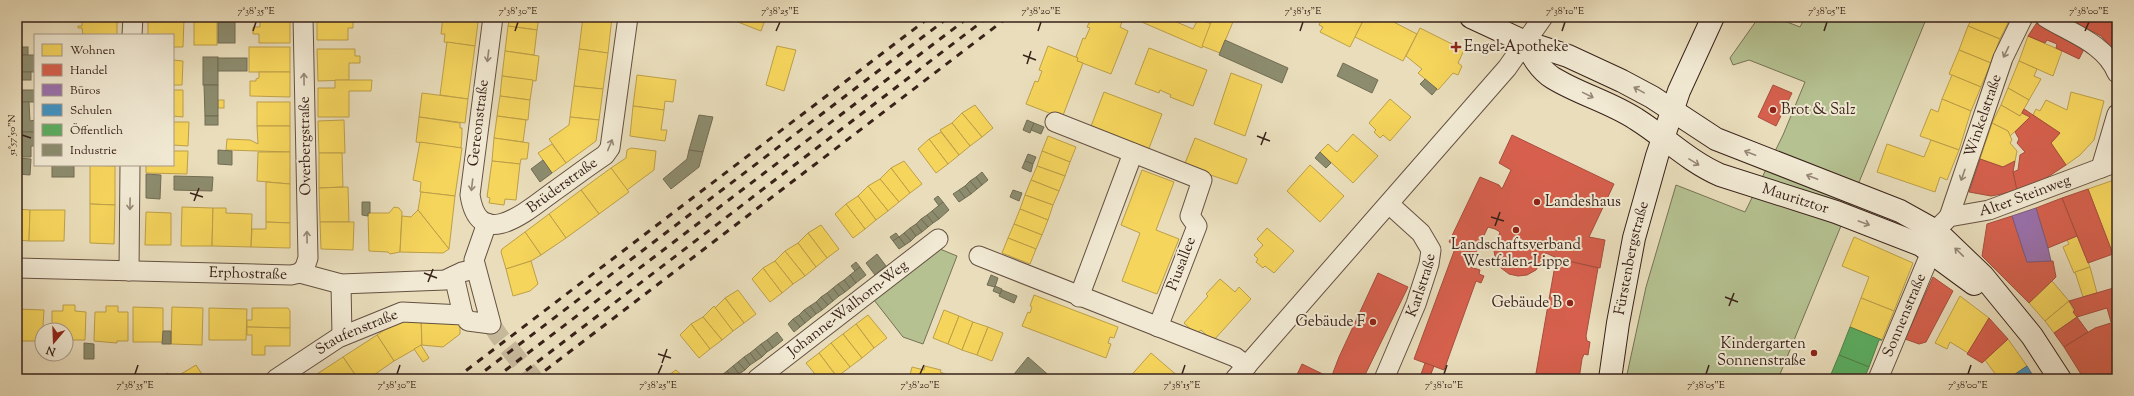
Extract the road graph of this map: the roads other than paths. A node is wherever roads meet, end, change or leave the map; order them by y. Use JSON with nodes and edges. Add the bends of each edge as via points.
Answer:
{"nodes":[{"id":1,"x":132,"y":17,"type":"edge"},
{"id":2,"x":303,"y":17,"type":"edge"},
{"id":3,"x":493,"y":17,"type":"edge"},
{"id":4,"x":628,"y":17,"type":"edge"},
{"id":5,"x":1471,"y":17,"type":"edge"},
{"id":6,"x":1543,"y":17,"type":"edge"},
{"id":7,"x":1713,"y":17,"type":"edge"},
{"id":8,"x":2023,"y":17,"type":"edge"},
{"id":9,"x":2045,"y":17,"type":"edge"},
{"id":10,"x":132,"y":34,"type":"edge"},
{"id":11,"x":1525,"y":42,"type":"junction"},
{"id":12,"x":2117,"y":73,"type":"edge"},
{"id":13,"x":1672,"y":110,"type":"junction"},
{"id":14,"x":2117,"y":114,"type":"edge"},
{"id":15,"x":1055,"y":122,"type":"dead end"},
{"id":16,"x":1663,"y":138,"type":"junction"},
{"id":17,"x":1133,"y":153,"type":"junction"},
{"id":18,"x":2109,"y":165,"type":"edge"},
{"id":19,"x":130,"y":166,"type":"edge"},
{"id":20,"x":1389,"y":204,"type":"junction"},
{"id":21,"x":487,"y":223,"type":"junction"},
{"id":22,"x":1943,"y":224,"type":"junction"},
{"id":23,"x":938,"y":239,"type":"dead end"},
{"id":24,"x":1931,"y":252,"type":"junction"},
{"id":25,"x":979,"y":256,"type":"dead end"},
{"id":26,"x":17,"y":268,"type":"edge"},
{"id":27,"x":475,"y":269,"type":"junction"},
{"id":28,"x":129,"y":271,"type":"junction"},
{"id":29,"x":300,"y":273,"type":"junction"},
{"id":30,"x":454,"y":276,"type":"junction"},
{"id":31,"x":340,"y":284,"type":"junction"},
{"id":32,"x":1079,"y":297,"type":"junction"},
{"id":33,"x":2003,"y":303,"type":"junction"},
{"id":34,"x":463,"y":315,"type":"junction"},
{"id":35,"x":1158,"y":327,"type":"junction"},
{"id":36,"x":340,"y":337,"type":"junction"},
{"id":37,"x":1241,"y":372,"type":"edge"},
{"id":38,"x":276,"y":379,"type":"edge"},
{"id":39,"x":757,"y":379,"type":"edge"},
{"id":40,"x":1384,"y":379,"type":"edge"},
{"id":41,"x":1610,"y":379,"type":"edge"},
{"id":42,"x":1878,"y":379,"type":"edge"},
{"id":43,"x":2060,"y":379,"type":"edge"}],
"edges":[{"from":1,"to":10,"type":"street"},
{"from":29,"to":2,"type":"street","name":"Overbergstraße","one_way":true,"via":[[308,258]]},
{"from":3,"to":21,"type":"street","name":"Gereonstraße","one_way":true,"via":[[470,195],[472,208],[479,218]]},
{"from":21,"to":4,"type":"street","name":"Brüderstraße","one_way":true,"via":[[497,225],[516,219],[605,155],[610,148]]},
{"from":5,"to":11,"type":"main road","name":"Mauritztor"},
{"from":6,"to":11,"type":"street"},
{"from":7,"to":13,"type":"main road","name":"Fürstenbergstraße"},
{"from":8,"to":22,"type":"street","name":"Winkelstraße","one_way":true,"via":[[2003,58]]},
{"from":9,"to":12,"type":"street","via":[[2093,43],[2113,63]]},
{"from":13,"to":11,"type":"main road","name":"Mauritztor","one_way":true,"via":[[1636,88],[1568,56]]},
{"from":11,"to":16,"type":"main road","name":"Mauritztor","one_way":true,"via":[[1536,62],[1552,78],[1636,118]]},
{"from":11,"to":20,"type":"street","via":[[1507,68]]},
{"from":13,"to":16,"type":"main road","name":"Fürstenbergstraße"},
{"from":22,"to":13,"type":"main road","name":"Mauritztor","one_way":true,"via":[[1900,211],[1722,142]]},
{"from":14,"to":18,"type":"street"},
{"from":15,"to":17,"type":"street","name":"Piusallee"},
{"from":16,"to":24,"type":"main road","name":"Mauritztor","one_way":true,"via":[[1686,157],[1720,175],[1836,212],[1913,242]]},
{"from":16,"to":41,"type":"main road","name":"Fürstenbergstraße","via":[[1634,238]]},
{"from":17,"to":32,"type":"street"},
{"from":17,"to":35,"type":"street","name":"Piusallee","via":[[1202,180],[1190,216],[1196,226]]},
{"from":18,"to":22,"type":"street","name":"Alter Steinweg","via":[[1989,210]]},
{"from":19,"to":28,"type":"street","one_way":true},
{"from":20,"to":37,"type":"street"},
{"from":20,"to":40,"type":"street","name":"Karlstraße","via":[[1421,233],[1431,250],[1416,304]]},
{"from":21,"to":27,"type":"street","via":[[474,260]]},
{"from":33,"to":22,"type":"main road","name":"Mauritztor","one_way":true},
{"from":23,"to":39,"type":"street","name":"Johanne-Walhorn-Weg"},
{"from":24,"to":33,"type":"main road","name":"Mauritztor"},
{"from":24,"to":42,"type":"street","name":"Sonnenstraße"},
{"from":25,"to":32,"type":"street"},
{"from":26,"to":28,"type":"street","name":"Erphostraße"},
{"from":27,"to":30,"type":"street","name":"Erphostraße"},
{"from":27,"to":34,"type":"street","name":"Staufenstraße","via":[[491,324],[468,320]]},
{"from":28,"to":29,"type":"street","name":"Erphostraße","via":[[291,275]]},
{"from":29,"to":31,"type":"street","name":"Erphostraße"},
{"from":30,"to":31,"type":"street","name":"Erphostraße","via":[[445,280]]},
{"from":30,"to":34,"type":"street"},
{"from":31,"to":36,"type":"street"},
{"from":32,"to":35,"type":"street"},
{"from":33,"to":43,"type":"main road","via":[[2032,336]]},
{"from":34,"to":36,"type":"street","name":"Staufenstraße","via":[[402,312]]},
{"from":35,"to":37,"type":"street","via":[[1235,357]]},
{"from":36,"to":38,"type":"street","name":"Staufenstraße"}]}
